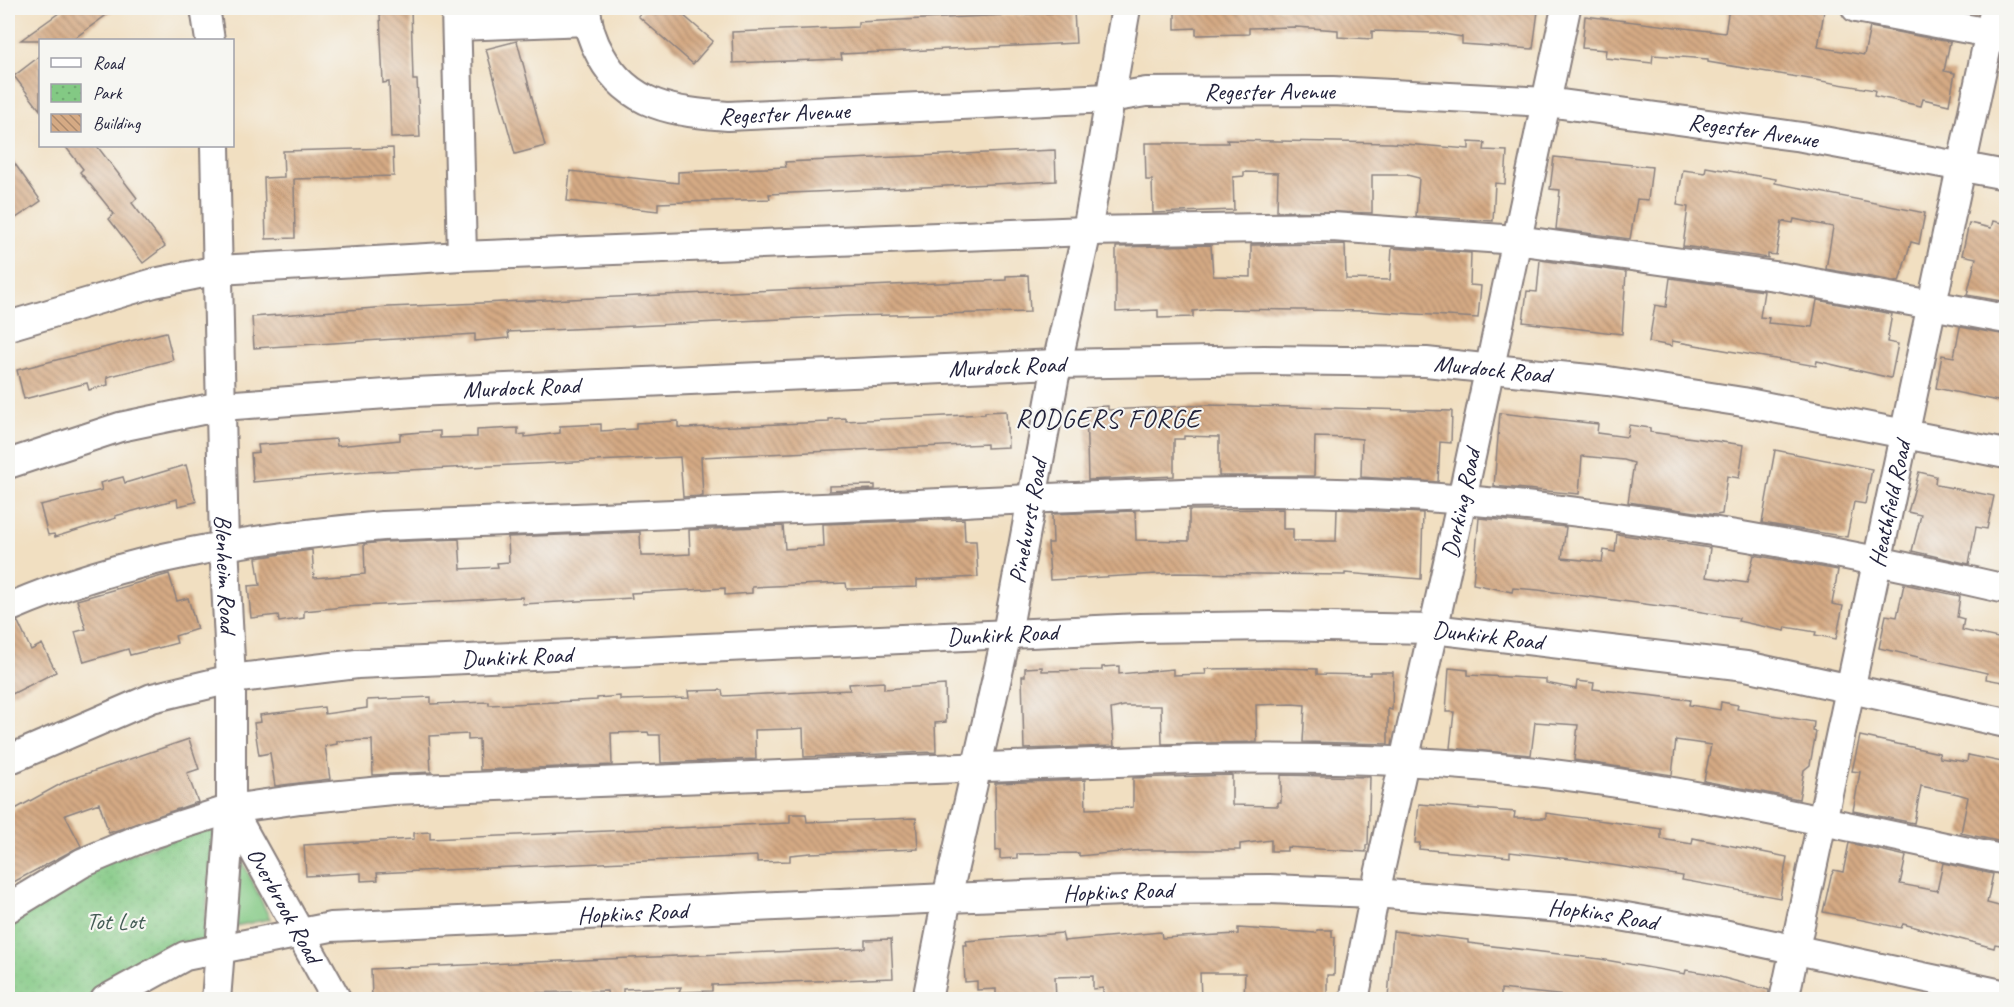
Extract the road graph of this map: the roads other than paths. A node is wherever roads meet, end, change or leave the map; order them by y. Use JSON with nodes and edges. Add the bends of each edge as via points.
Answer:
{"nodes":[{"id":1,"x":205,"y":8,"type":"edge"},
{"id":2,"x":1126,"y":8,"type":"edge"},
{"id":3,"x":1566,"y":8,"type":"edge"},
{"id":4,"x":1856,"y":8,"type":"edge"},
{"id":5,"x":587,"y":14,"type":"edge"},
{"id":6,"x":457,"y":17,"type":"edge"},
{"id":7,"x":1997,"y":25,"type":"edge"},
{"id":8,"x":210,"y":39,"type":"edge"},
{"id":9,"x":1110,"y":98,"type":"junction"},
{"id":10,"x":1547,"y":102,"type":"junction"},
{"id":11,"x":215,"y":147,"type":"edge"},
{"id":12,"x":1961,"y":165,"type":"junction"},
{"id":13,"x":2007,"y":175,"type":"edge"},
{"id":14,"x":1087,"y":231,"type":"junction"},
{"id":15,"x":1517,"y":240,"type":"junction"},
{"id":16,"x":462,"y":256,"type":"junction"},
{"id":17,"x":218,"y":270,"type":"junction"},
{"id":18,"x":1932,"y":303,"type":"junction"},
{"id":19,"x":2007,"y":319,"type":"edge"},
{"id":20,"x":8,"y":326,"type":"edge"},
{"id":21,"x":1056,"y":364,"type":"junction"},
{"id":22,"x":1490,"y":369,"type":"junction"},
{"id":23,"x":221,"y":406,"type":"junction"},
{"id":24,"x":1904,"y":433,"type":"junction"},
{"id":25,"x":2007,"y":454,"type":"edge"},
{"id":26,"x":8,"y":464,"type":"edge"},
{"id":27,"x":1032,"y":499,"type":"junction"},
{"id":28,"x":1462,"y":499,"type":"junction"},
{"id":29,"x":224,"y":544,"type":"junction"},
{"id":30,"x":1877,"y":560,"type":"junction"},
{"id":31,"x":2007,"y":589,"type":"edge"},
{"id":32,"x":8,"y":608,"type":"edge"},
{"id":33,"x":1433,"y":629,"type":"junction"},
{"id":34,"x":1007,"y":633,"type":"junction"},
{"id":35,"x":231,"y":679,"type":"junction"},
{"id":36,"x":1850,"y":690,"type":"junction"},
{"id":37,"x":2007,"y":723,"type":"edge"},
{"id":38,"x":8,"y":760,"type":"edge"},
{"id":39,"x":1404,"y":762,"type":"junction"},
{"id":40,"x":977,"y":766,"type":"junction"},
{"id":41,"x":231,"y":809,"type":"junction"},
{"id":42,"x":1821,"y":821,"type":"junction"},
{"id":43,"x":2007,"y":860,"type":"edge"},
{"id":44,"x":1375,"y":892,"type":"junction"},
{"id":45,"x":947,"y":898,"type":"junction"},
{"id":46,"x":8,"y":908,"type":"edge"},
{"id":47,"x":298,"y":932,"type":"junction"},
{"id":48,"x":221,"y":947,"type":"junction"},
{"id":49,"x":1794,"y":949,"type":"junction"},
{"id":50,"x":2007,"y":995,"type":"edge"},
{"id":51,"x":105,"y":999,"type":"edge"},
{"id":52,"x":216,"y":999,"type":"edge"},
{"id":53,"x":337,"y":999,"type":"edge"},
{"id":54,"x":927,"y":999,"type":"edge"},
{"id":55,"x":1354,"y":999,"type":"edge"},
{"id":56,"x":1784,"y":999,"type":"edge"}],
"edges":[{"from":1,"to":8,"type":"street"},
{"from":2,"to":9,"type":"street","name":"Pinehurst Road"},
{"from":3,"to":10,"type":"street","name":"Dorking Road"},
{"from":4,"to":7,"type":"street"},
{"from":5,"to":6,"type":"street"},
{"from":5,"to":9,"type":"street","name":"Regester Avenue","via":[[595,46],[619,83],[660,106],[685,112],[728,116]]},
{"from":6,"to":16,"type":"street"},
{"from":7,"to":12,"type":"street","name":"Heathfield Road"},
{"from":9,"to":10,"type":"street","name":"Regester Avenue","via":[[1146,92],[1333,91]]},
{"from":9,"to":14,"type":"street","name":"Pinehurst Road"},
{"from":10,"to":12,"type":"street","name":"Regester Avenue","via":[[1802,137]]},
{"from":10,"to":15,"type":"street","name":"Dorking Road"},
{"from":11,"to":17,"type":"street","name":"Blenheim Road"},
{"from":12,"to":13,"type":"street","name":"Regester Avenue"},
{"from":12,"to":18,"type":"street","name":"Heathfield Road"},
{"from":14,"to":15,"type":"street","via":[[1332,227]]},
{"from":14,"to":16,"type":"street"},
{"from":14,"to":21,"type":"street","name":"Pinehurst Road"},
{"from":15,"to":18,"type":"street","via":[[1782,277]]},
{"from":15,"to":22,"type":"street","name":"Dorking Road"},
{"from":16,"to":17,"type":"street"},
{"from":17,"to":20,"type":"street","via":[[154,283]]},
{"from":17,"to":23,"type":"street","name":"Blenheim Road"},
{"from":18,"to":19,"type":"street"},
{"from":18,"to":24,"type":"street","name":"Heathfield Road"},
{"from":21,"to":22,"type":"street","name":"Murdock Road","via":[[1365,359]]},
{"from":21,"to":23,"type":"street","name":"Murdock Road","via":[[426,392]]},
{"from":21,"to":27,"type":"street","name":"Pinehurst Road"},
{"from":22,"to":24,"type":"street","name":"Murdock Road","via":[[1608,381]]},
{"from":22,"to":28,"type":"street","name":"Dorking Road"},
{"from":23,"to":26,"type":"street","name":"Murdock Road","via":[[120,427]]},
{"from":23,"to":29,"type":"street","name":"Blenheim Road"},
{"from":24,"to":25,"type":"street","name":"Murdock Road"},
{"from":24,"to":30,"type":"street","name":"Heathfield Road"},
{"from":27,"to":28,"type":"street","via":[[1283,492]]},
{"from":27,"to":29,"type":"street","via":[[383,526]]},
{"from":27,"to":34,"type":"street","name":"Pinehurst Road"},
{"from":28,"to":30,"type":"street","via":[[1682,525]]},
{"from":28,"to":33,"type":"street","name":"Dorking Road"},
{"from":29,"to":32,"type":"street","via":[[133,565]]},
{"from":29,"to":35,"type":"street","name":"Blenheim Road"},
{"from":30,"to":31,"type":"street"},
{"from":30,"to":36,"type":"street","name":"Heathfield Road"},
{"from":33,"to":34,"type":"street","name":"Dunkirk Road","via":[[1273,626]]},
{"from":33,"to":36,"type":"street","name":"Dunkirk Road","via":[[1746,666]]},
{"from":33,"to":39,"type":"street","name":"Dorking Road"},
{"from":34,"to":35,"type":"street","name":"Dunkirk Road","via":[[357,664]]},
{"from":34,"to":40,"type":"street","name":"Pinehurst Road"},
{"from":35,"to":38,"type":"street","name":"Dunkirk Road","via":[[152,698]]},
{"from":35,"to":41,"type":"street","name":"Blenheim Road"},
{"from":36,"to":37,"type":"street","name":"Dunkirk Road"},
{"from":36,"to":42,"type":"street","name":"Heathfield Road"},
{"from":39,"to":40,"type":"street","via":[[1323,758]]},
{"from":39,"to":42,"type":"street","via":[[1475,766],[1624,784]]},
{"from":39,"to":44,"type":"street","name":"Dorking Road"},
{"from":40,"to":41,"type":"street","via":[[392,790]]},
{"from":40,"to":45,"type":"street","name":"Pinehurst Road"},
{"from":41,"to":46,"type":"street","via":[[149,835],[82,863]]},
{"from":41,"to":47,"type":"street","name":"Overbrook Road"},
{"from":41,"to":48,"type":"street","name":"Blenheim Road"},
{"from":42,"to":43,"type":"street"},
{"from":42,"to":49,"type":"street","name":"Heathfield Road"},
{"from":44,"to":45,"type":"street","name":"Hopkins Road","via":[[1150,890]]},
{"from":44,"to":49,"type":"street","name":"Hopkins Road","via":[[1586,910]]},
{"from":44,"to":55,"type":"street","name":"Dorking Road"},
{"from":45,"to":47,"type":"street","name":"Hopkins Road","via":[[357,925]]},
{"from":45,"to":54,"type":"street","name":"Pinehurst Road"},
{"from":47,"to":48,"type":"street","name":"Hopkins Road"},
{"from":47,"to":53,"type":"street","name":"Overbrook Road"},
{"from":48,"to":51,"type":"street","name":"Hopkins Road","via":[[185,956]]},
{"from":48,"to":52,"type":"street","name":"Blenheim Road"},
{"from":49,"to":50,"type":"street","name":"Hopkins Road"},
{"from":49,"to":56,"type":"street","name":"Heathfield Road"}]}
